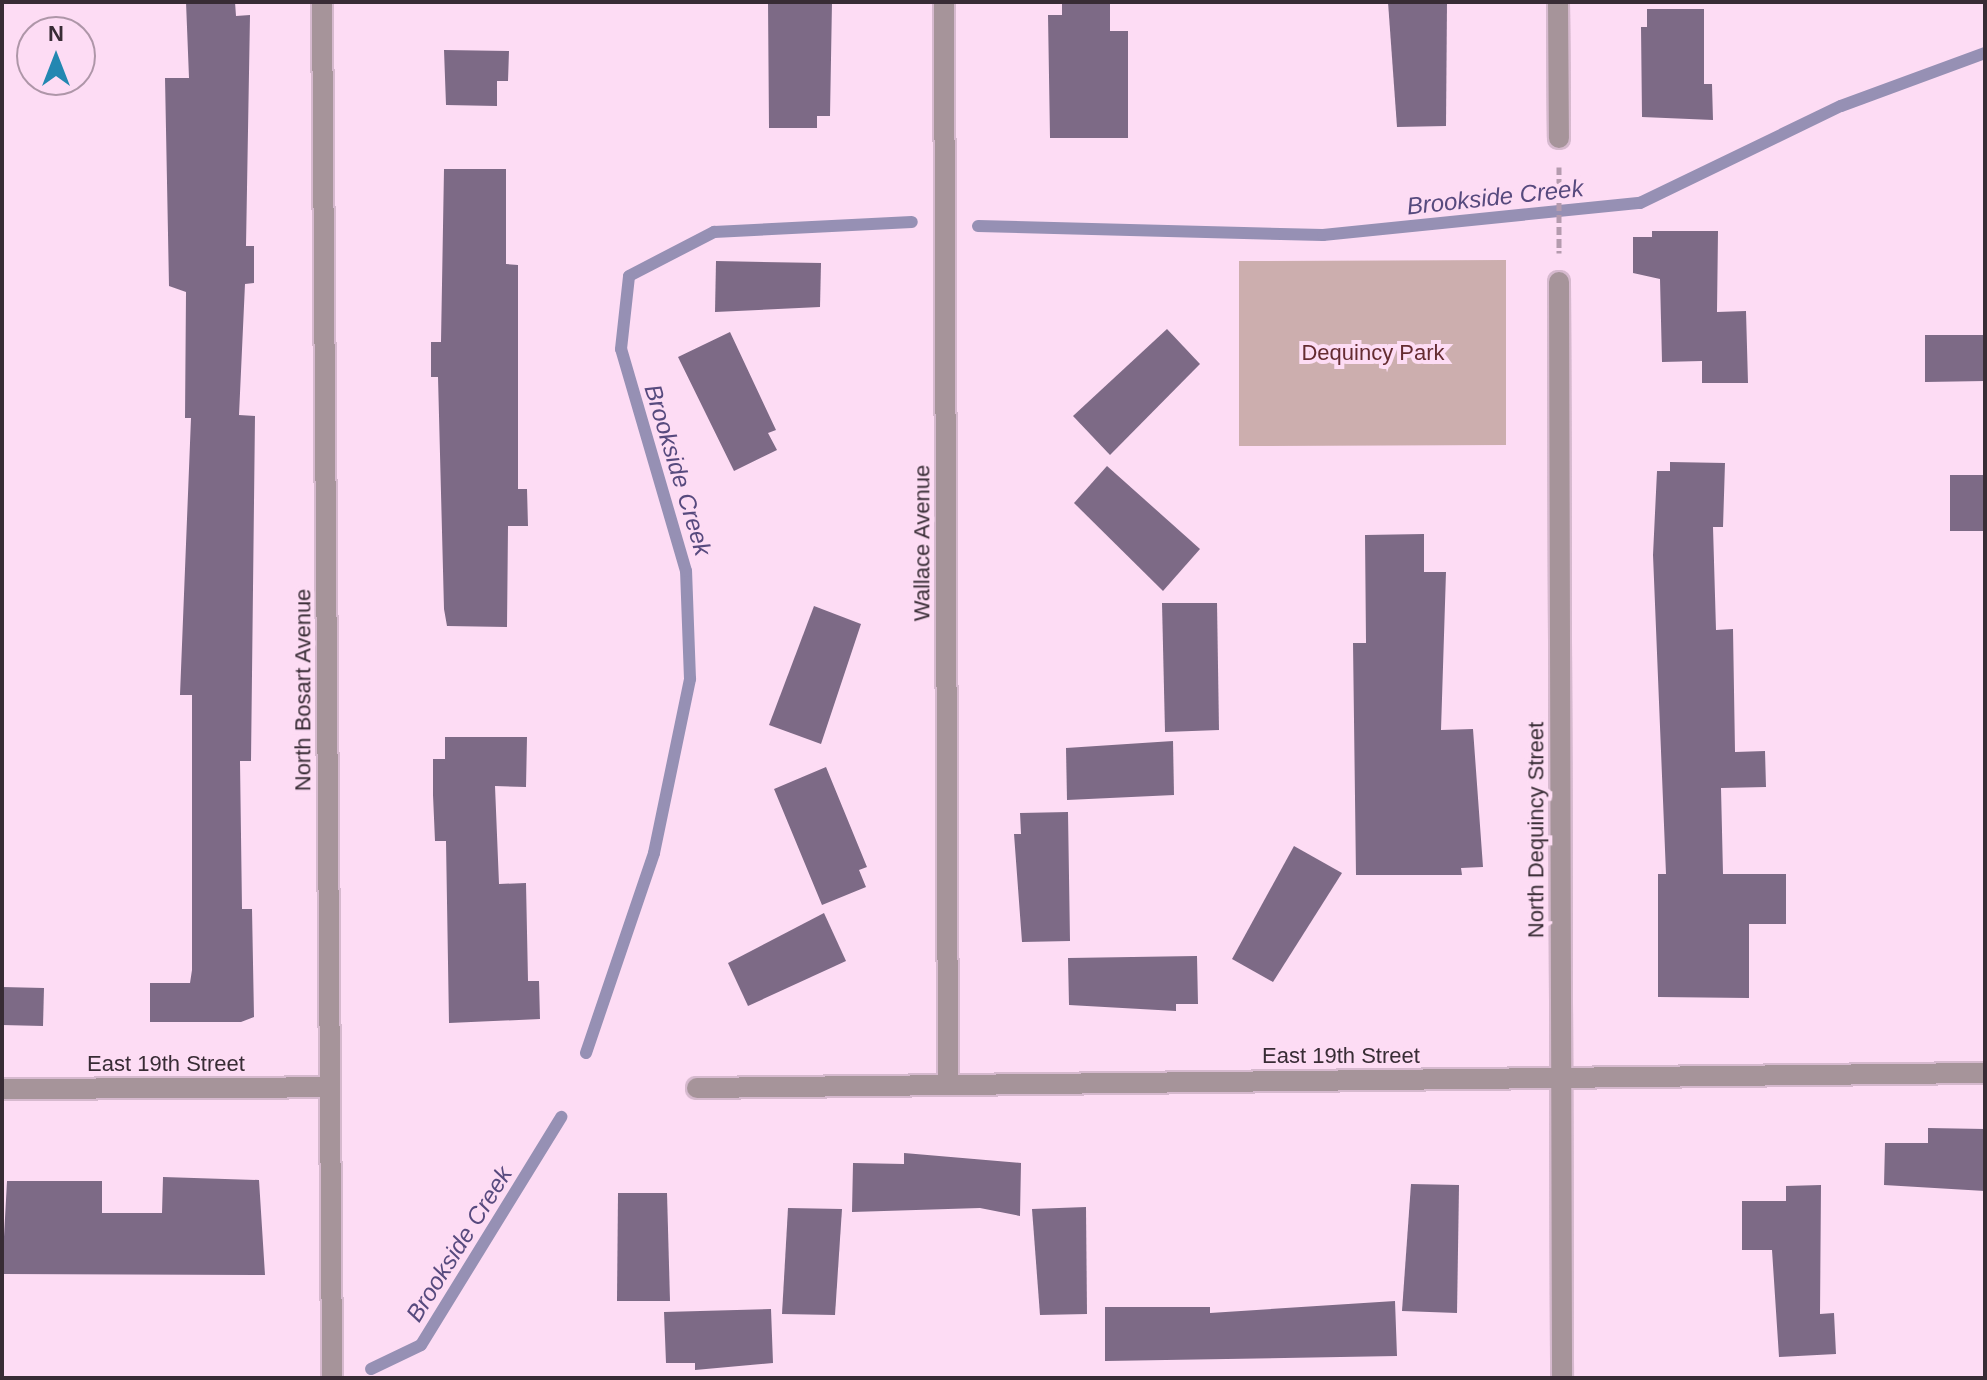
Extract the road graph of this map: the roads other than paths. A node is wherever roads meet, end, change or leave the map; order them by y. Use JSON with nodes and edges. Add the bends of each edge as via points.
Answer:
{"nodes":[{"id":1,"x":322,"y":2,"type":"edge"},
{"id":2,"x":944,"y":2,"type":"edge"},
{"id":3,"x":1558,"y":2,"type":"edge"},
{"id":4,"x":1559,"y":138,"type":"dead end"},
{"id":5,"x":1559,"y":282,"type":"dead end"},
{"id":6,"x":1985,"y":1073,"type":"edge"},
{"id":7,"x":1561,"y":1078,"type":"junction"},
{"id":8,"x":948,"y":1083,"type":"junction"},
{"id":9,"x":330,"y":1087,"type":"junction"},
{"id":10,"x":697,"y":1088,"type":"dead end"},
{"id":11,"x":2,"y":1089,"type":"edge"},
{"id":12,"x":332,"y":1378,"type":"edge"},
{"id":13,"x":1562,"y":1378,"type":"edge"}],
"edges":[{"from":1,"to":9,"type":"street","name":"North Bosart Avenue"},
{"from":2,"to":8,"type":"street","name":"Wallace Avenue"},
{"from":3,"to":4,"type":"street"},
{"from":5,"to":7,"type":"street","name":"North Dequincy Street"},
{"from":6,"to":7,"type":"street","name":"East 19th Street"},
{"from":7,"to":8,"type":"street","name":"East 19th Street"},
{"from":7,"to":13,"type":"street","name":"North Dequincy Street"},
{"from":8,"to":10,"type":"street","name":"East 19th Street"},
{"from":9,"to":11,"type":"street","name":"East 19th Street"},
{"from":9,"to":12,"type":"street","name":"North Bosart Avenue"}]}
